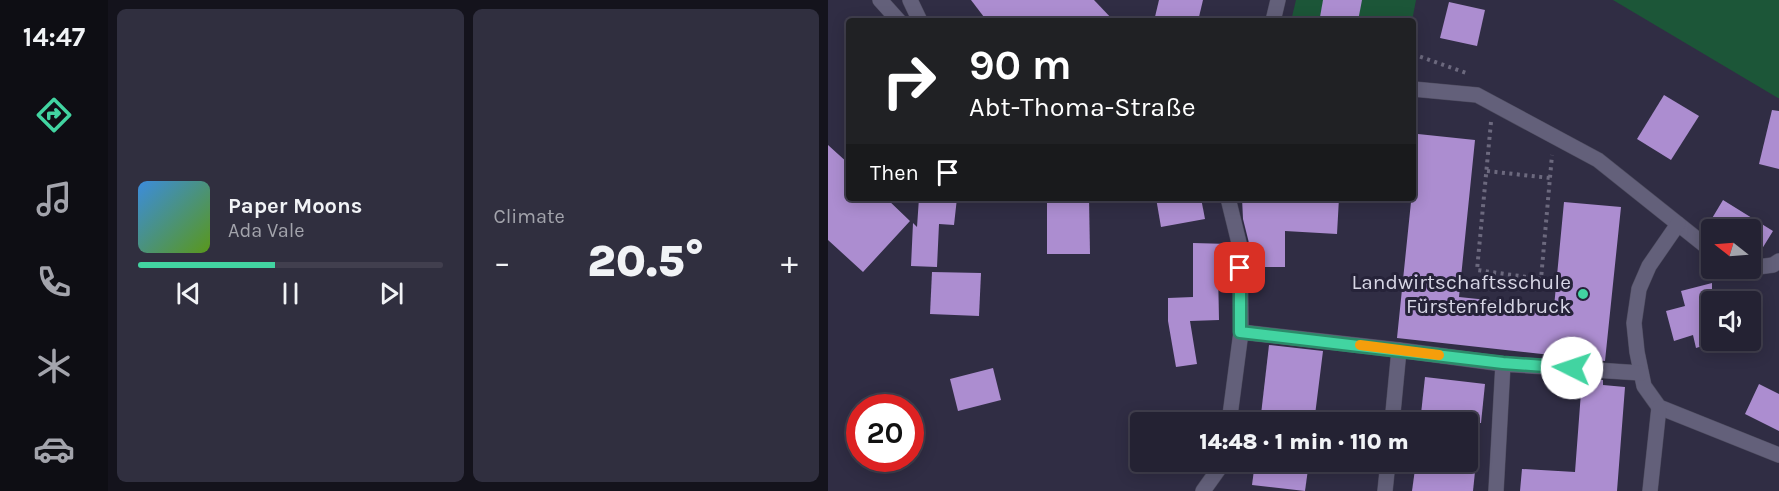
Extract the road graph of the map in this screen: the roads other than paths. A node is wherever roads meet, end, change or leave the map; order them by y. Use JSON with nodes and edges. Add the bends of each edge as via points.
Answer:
{"nodes":[{"id":1,"x":880,"y":0,"type":"edge"},
{"id":2,"x":910,"y":0,"type":"edge"},
{"id":3,"x":1278,"y":0,"type":"edge"},
{"id":4,"x":896,"y":18,"type":"edge"},
{"id":5,"x":919,"y":18,"type":"edge"},
{"id":6,"x":1274,"y":18,"type":"edge"},
{"id":7,"x":1416,"y":89,"type":"edge"},
{"id":8,"x":1229,"y":201,"type":"edge"},
{"id":9,"x":1678,"y":224,"type":"junction"},
{"id":10,"x":1701,"y":242,"type":"edge"},
{"id":11,"x":1779,"y":261,"type":"edge"},
{"id":12,"x":1761,"y":267,"type":"edge"},
{"id":13,"x":1240,"y":332,"type":"junction"},
{"id":14,"x":1399,"y":350,"type":"junction"},
{"id":15,"x":1503,"y":363,"type":"junction"},
{"id":16,"x":1641,"y":373,"type":"junction"},
{"id":17,"x":1659,"y":406,"type":"junction"},
{"id":18,"x":1230,"y":412,"type":"edge"},
{"id":19,"x":1393,"y":412,"type":"edge"},
{"id":20,"x":1779,"y":455,"type":"edge"},
{"id":21,"x":1217,"y":472,"type":"edge"},
{"id":22,"x":1387,"y":472,"type":"edge"},
{"id":23,"x":1203,"y":491,"type":"edge"},
{"id":24,"x":1385,"y":491,"type":"edge"},
{"id":25,"x":1496,"y":491,"type":"edge"},
{"id":26,"x":1650,"y":491,"type":"edge"}],
"edges":[{"from":1,"to":4,"type":"street"},
{"from":2,"to":5,"type":"street"},
{"from":3,"to":6,"type":"street"},
{"from":7,"to":9,"type":"street","via":[[1477,95],[1598,160]]},
{"from":8,"to":13,"type":"street","via":[[1240,247]]},
{"from":9,"to":10,"type":"street"},
{"from":9,"to":16,"type":"street","via":[[1649,266],[1639,289],[1634,323]]},
{"from":11,"to":12,"type":"street"},
{"from":13,"to":14,"type":"street"},
{"from":13,"to":18,"type":"street"},
{"from":14,"to":15,"type":"street"},
{"from":14,"to":19,"type":"street"},
{"from":15,"to":16,"type":"street"},
{"from":15,"to":25,"type":"street"},
{"from":16,"to":17,"type":"street","via":[[1644,386]]},
{"from":17,"to":20,"type":"street"},
{"from":17,"to":26,"type":"street"},
{"from":21,"to":23,"type":"street"},
{"from":22,"to":24,"type":"street"}]}
